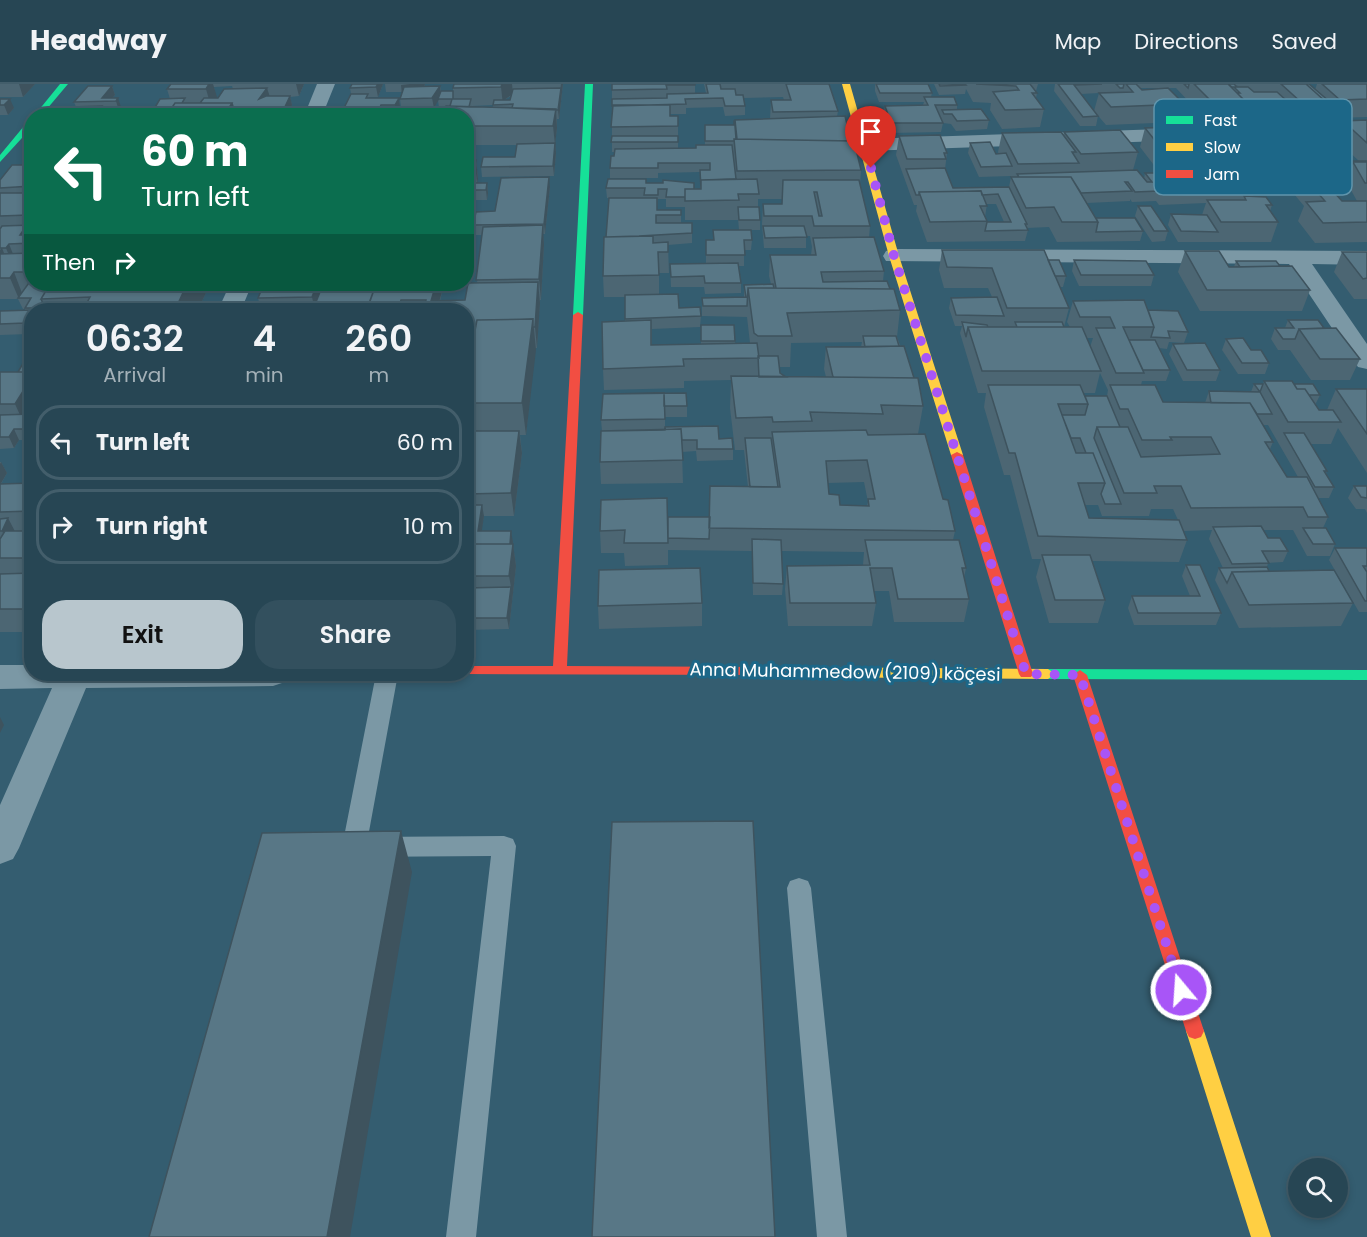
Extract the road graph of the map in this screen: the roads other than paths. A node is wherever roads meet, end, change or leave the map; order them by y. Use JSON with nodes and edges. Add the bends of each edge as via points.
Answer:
{"nodes":[{"id":1,"x":64,"y":84,"type":"edge"},
{"id":2,"x":326,"y":84,"type":"edge"},
{"id":3,"x":589,"y":84,"type":"edge"},
{"id":4,"x":846,"y":84,"type":"edge"},
{"id":5,"x":44,"y":108,"type":"edge"},
{"id":6,"x":316,"y":108,"type":"edge"},
{"id":7,"x":1367,"y":128,"type":"edge"},
{"id":8,"x":1352,"y":129,"type":"edge"},
{"id":9,"x":24,"y":132,"type":"edge"},
{"id":10,"x":1154,"y":135,"type":"edge"},
{"id":11,"x":865,"y":145,"type":"junction"},
{"id":12,"x":0,"y":160,"type":"edge"},
{"id":13,"x":894,"y":256,"type":"junction"},
{"id":14,"x":1295,"y":256,"type":"junction"},
{"id":15,"x":1367,"y":258,"type":"edge"},
{"id":16,"x":1367,"y":362,"type":"edge"},
{"id":17,"x":560,"y":670,"type":"junction"},
{"id":18,"x":474,"y":671,"type":"edge"},
{"id":19,"x":1026,"y":674,"type":"junction"},
{"id":20,"x":1080,"y":675,"type":"junction"},
{"id":21,"x":1367,"y":675,"type":"edge"},
{"id":22,"x":24,"y":676,"type":"edge"},
{"id":23,"x":0,"y":677,"type":"edge"},
{"id":24,"x":72,"y":681,"type":"edge"},
{"id":25,"x":386,"y":681,"type":"edge"},
{"id":26,"x":0,"y":848,"type":"edge"},
{"id":27,"x":799,"y":888,"type":"dead end"},
{"id":28,"x":461,"y":1237,"type":"edge"},
{"id":29,"x":832,"y":1237,"type":"edge"},
{"id":30,"x":1261,"y":1237,"type":"edge"}],
"edges":[{"from":1,"to":5,"type":"street"},
{"from":2,"to":6,"type":"street"},
{"from":3,"to":17,"type":"street"},
{"from":4,"to":11,"type":"street"},
{"from":7,"to":8,"type":"street"},
{"from":9,"to":12,"type":"street"},
{"from":10,"to":11,"type":"street"},
{"from":11,"to":13,"type":"street"},
{"from":13,"to":14,"type":"street"},
{"from":13,"to":19,"type":"street"},
{"from":14,"to":15,"type":"street"},
{"from":14,"to":16,"type":"street"},
{"from":17,"to":18,"type":"street","name":"Anna Muhammedow (2109) köçesi"},
{"from":17,"to":19,"type":"street","name":"Anna Muhammedow (2109) köçesi"},
{"from":19,"to":20,"type":"street","name":"Anna Muhammedow (2109) köçesi"},
{"from":20,"to":21,"type":"street","name":"Anna Muhammedow (2109) köçesi"},
{"from":20,"to":30,"type":"street"},
{"from":22,"to":23,"type":"street"},
{"from":24,"to":26,"type":"street"},
{"from":25,"to":28,"type":"lane","via":[[354,847],[504,846]]},
{"from":27,"to":29,"type":"lane"}]}
